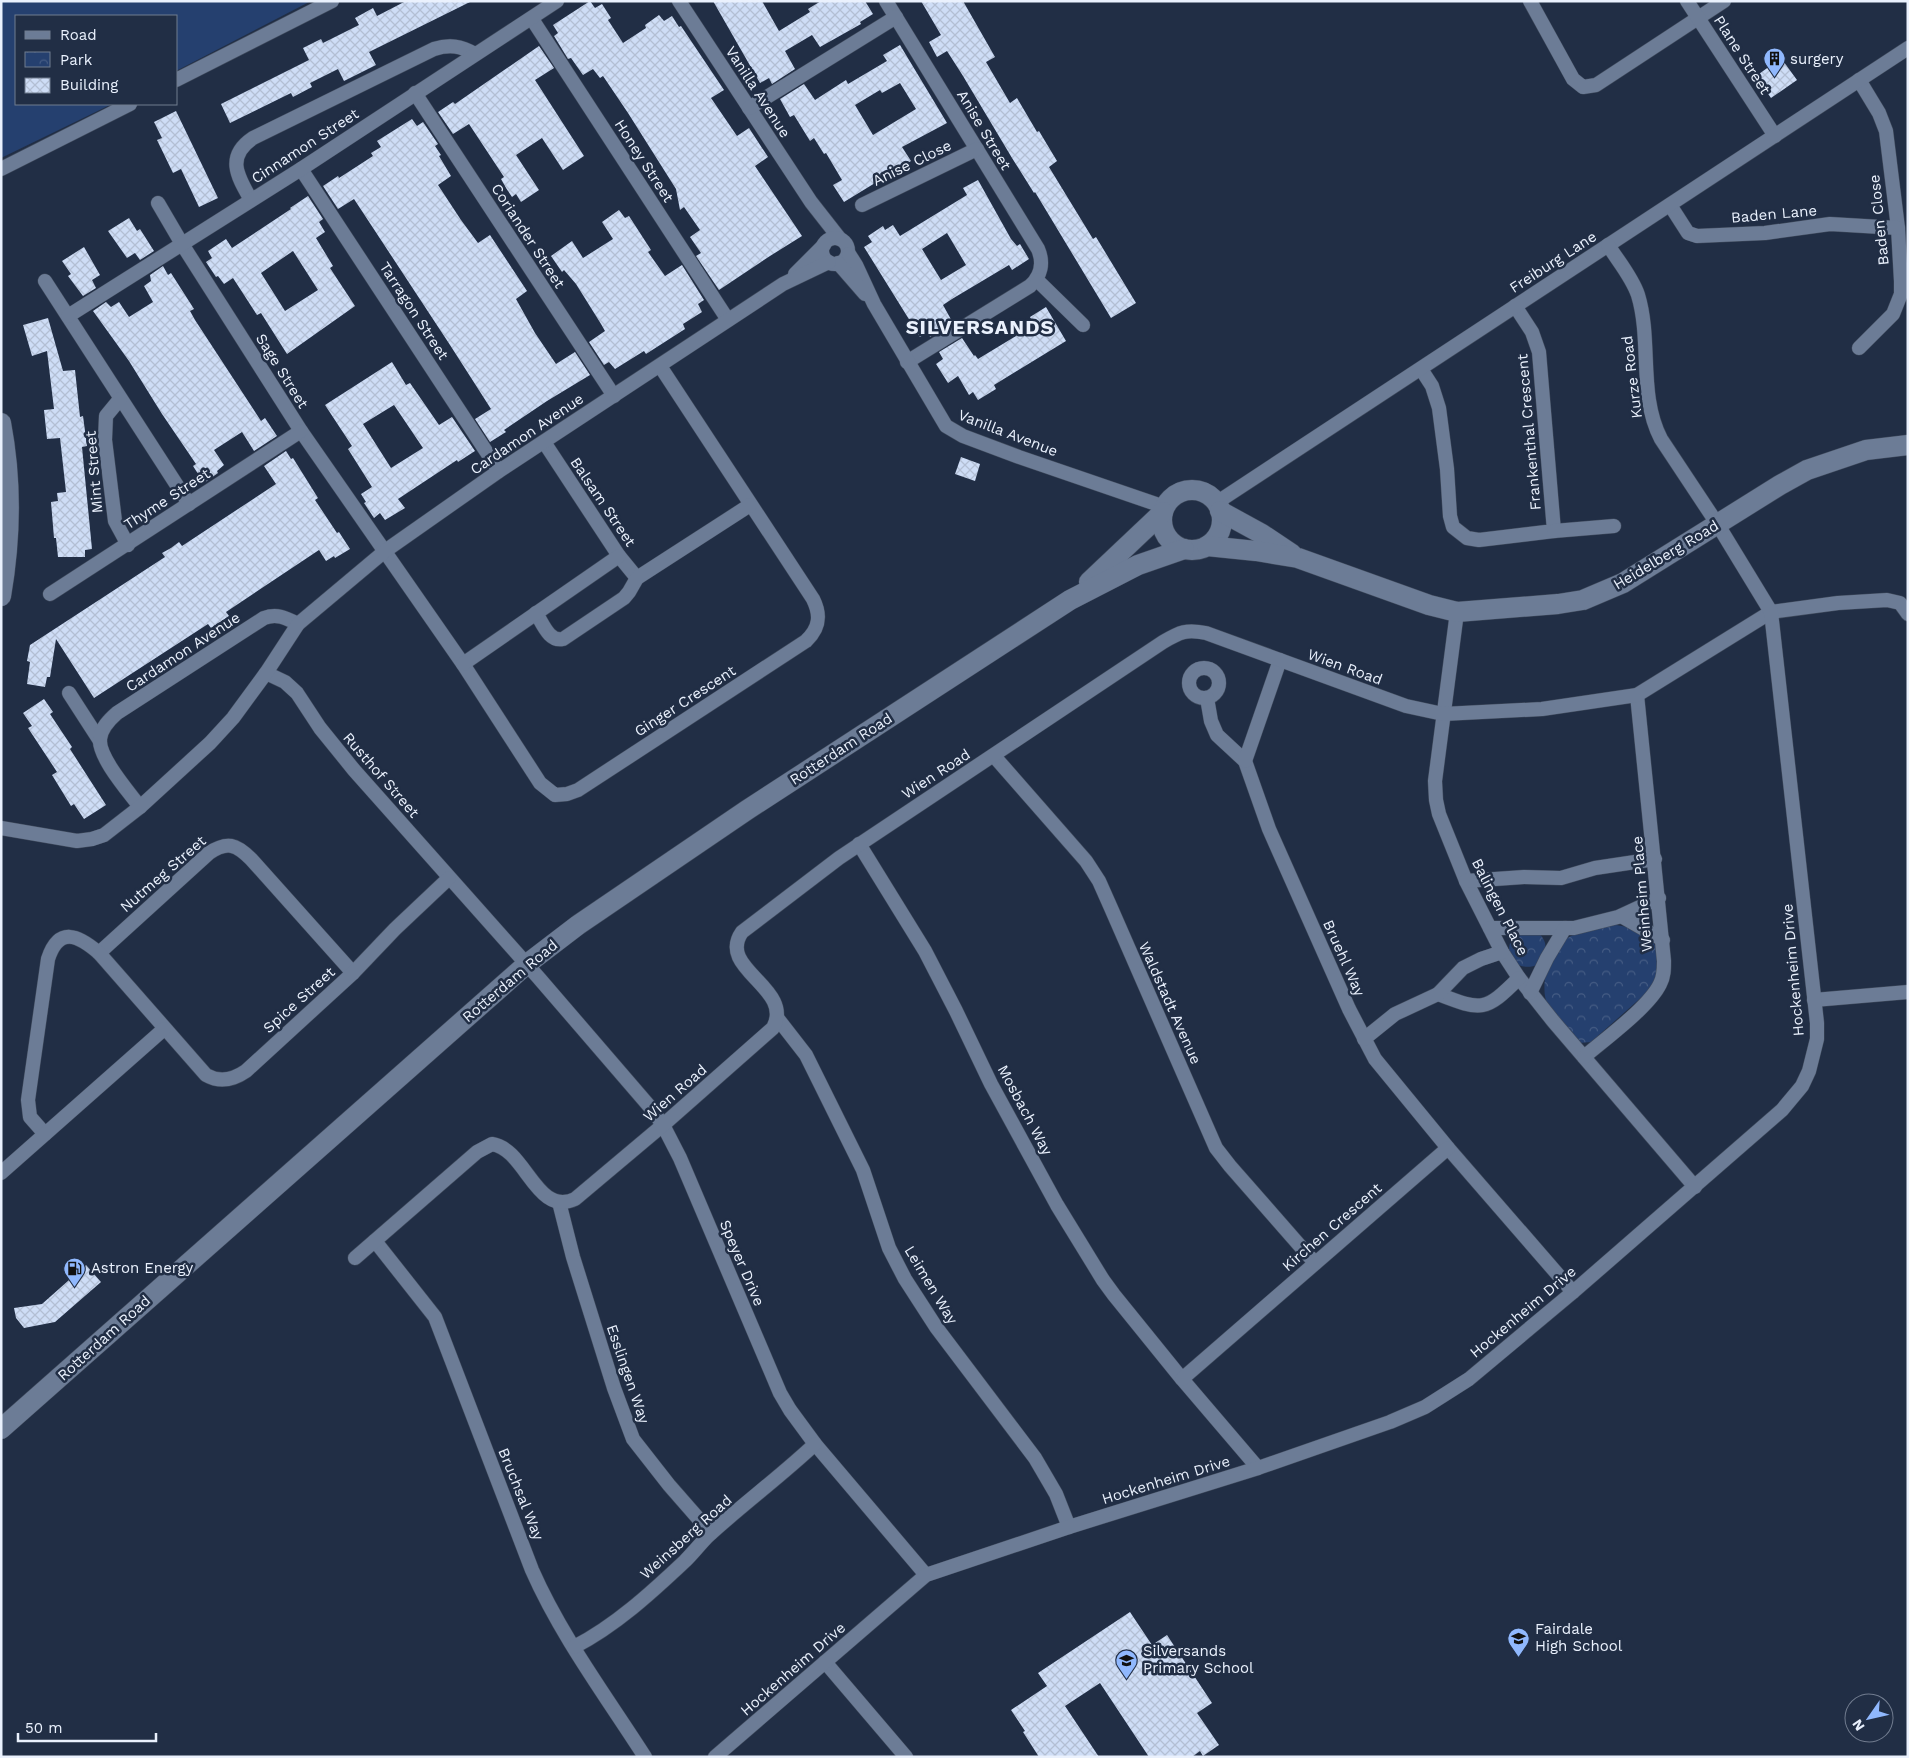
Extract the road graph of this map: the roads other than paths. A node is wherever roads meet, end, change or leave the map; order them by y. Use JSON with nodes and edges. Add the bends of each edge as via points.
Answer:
{"nodes":[{"id":1,"x":332,"y":1,"type":"edge"},
{"id":2,"x":557,"y":1,"type":"edge"},
{"id":3,"x":679,"y":1,"type":"edge"},
{"id":4,"x":886,"y":1,"type":"edge"},
{"id":5,"x":1530,"y":1,"type":"edge"},
{"id":6,"x":1687,"y":1,"type":"edge"},
{"id":7,"x":1724,"y":1,"type":"edge"},
{"id":8,"x":896,"y":17,"type":"junction"},
{"id":9,"x":532,"y":19,"type":"junction"},
{"id":10,"x":1699,"y":19,"type":"junction"},
{"id":11,"x":1908,"y":48,"type":"edge"},
{"id":12,"x":475,"y":54,"type":"junction"},
{"id":13,"x":178,"y":79,"type":"edge"},
{"id":14,"x":1859,"y":80,"type":"junction"},
{"id":15,"x":415,"y":93,"type":"junction"},
{"id":16,"x":128,"y":105,"type":"edge"},
{"id":17,"x":749,"y":108,"type":"junction"},
{"id":18,"x":1775,"y":136,"type":"junction"},
{"id":19,"x":977,"y":149,"type":"junction"},
{"id":20,"x":1,"y":169,"type":"edge"},
{"id":21,"x":301,"y":169,"type":"junction"},
{"id":22,"x":251,"y":200,"type":"junction"},
{"id":23,"x":810,"y":202,"type":"junction"},
{"id":24,"x":158,"y":203,"type":"dead end"},
{"id":25,"x":1670,"y":205,"type":"junction"},
{"id":26,"x":862,"y":206,"type":"dead end"},
{"id":27,"x":1898,"y":228,"type":"junction"},
{"id":28,"x":840,"y":239,"type":"junction"},
{"id":29,"x":182,"y":244,"type":"junction"},
{"id":30,"x":825,"y":244,"type":"junction"},
{"id":31,"x":1608,"y":245,"type":"junction"},
{"id":32,"x":849,"y":254,"type":"junction"},
{"id":33,"x":833,"y":262,"type":"junction"},
{"id":34,"x":1037,"y":280,"type":"junction"},
{"id":35,"x":45,"y":281,"type":"dead end"},
{"id":36,"x":783,"y":284,"type":"junction"},
{"id":37,"x":874,"y":304,"type":"junction"},
{"id":38,"x":1516,"y":306,"type":"junction"},
{"id":39,"x":68,"y":316,"type":"junction"},
{"id":40,"x":728,"y":320,"type":"junction"},
{"id":41,"x":1083,"y":325,"type":"dead end"},
{"id":42,"x":1859,"y":348,"type":"dead end"},
{"id":43,"x":907,"y":362,"type":"junction"},
{"id":44,"x":660,"y":366,"type":"junction"},
{"id":45,"x":1421,"y":368,"type":"junction"},
{"id":46,"x":614,"y":396,"type":"junction"},
{"id":47,"x":120,"y":399,"type":"junction"},
{"id":48,"x":1,"y":424,"type":"edge"},
{"id":49,"x":301,"y":431,"type":"junction"},
{"id":50,"x":544,"y":442,"type":"junction"},
{"id":51,"x":1908,"y":445,"type":"edge"},
{"id":52,"x":499,"y":471,"type":"junction"},
{"id":53,"x":189,"y":504,"type":"junction"},
{"id":54,"x":750,"y":505,"type":"junction"},
{"id":55,"x":1218,"y":507,"type":"junction"},
{"id":56,"x":1164,"y":509,"type":"junction"},
{"id":57,"x":1718,"y":525,"type":"junction"},
{"id":58,"x":1614,"y":526,"type":"dead end"},
{"id":59,"x":1554,"y":531,"type":"junction"},
{"id":60,"x":128,"y":544,"type":"junction"},
{"id":61,"x":1207,"y":546,"type":"junction"},
{"id":62,"x":1184,"y":549,"type":"junction"},
{"id":63,"x":385,"y":551,"type":"junction"},
{"id":64,"x":619,"y":556,"type":"junction"},
{"id":65,"x":1298,"y":558,"type":"junction"},
{"id":66,"x":636,"y":578,"type":"junction"},
{"id":67,"x":50,"y":594,"type":"dead end"},
{"id":68,"x":1,"y":596,"type":"edge"},
{"id":69,"x":1070,"y":600,"type":"junction"},
{"id":70,"x":1457,"y":612,"type":"junction"},
{"id":71,"x":1771,"y":612,"type":"junction"},
{"id":72,"x":536,"y":614,"type":"junction"},
{"id":73,"x":1908,"y":614,"type":"edge"},
{"id":74,"x":298,"y":624,"type":"junction"},
{"id":75,"x":1280,"y":660,"type":"junction"},
{"id":76,"x":463,"y":664,"type":"junction"},
{"id":77,"x":266,"y":673,"type":"junction"},
{"id":78,"x":69,"y":693,"type":"dead end"},
{"id":79,"x":1637,"y":695,"type":"junction"},
{"id":80,"x":1207,"y":698,"type":"dead end"},
{"id":81,"x":1443,"y":714,"type":"junction"},
{"id":82,"x":100,"y":741,"type":"junction"},
{"id":83,"x":994,"y":756,"type":"junction"},
{"id":84,"x":1245,"y":761,"type":"junction"},
{"id":85,"x":140,"y":807,"type":"junction"},
{"id":86,"x":1,"y":828,"type":"edge"},
{"id":87,"x":859,"y":844,"type":"junction"},
{"id":88,"x":1655,"y":858,"type":"junction"},
{"id":89,"x":449,"y":878,"type":"junction"},
{"id":90,"x":1466,"y":881,"type":"junction"},
{"id":91,"x":1659,"y":898,"type":"junction"},
{"id":92,"x":1621,"y":916,"type":"junction"},
{"id":93,"x":1490,"y":928,"type":"junction"},
{"id":94,"x":1565,"y":928,"type":"junction"},
{"id":95,"x":1663,"y":940,"type":"junction"},
{"id":96,"x":1502,"y":952,"type":"junction"},
{"id":97,"x":99,"y":953,"type":"junction"},
{"id":98,"x":527,"y":964,"type":"junction"},
{"id":99,"x":353,"y":973,"type":"junction"},
{"id":100,"x":1519,"y":978,"type":"junction"},
{"id":101,"x":1908,"y":992,"type":"edge"},
{"id":102,"x":1530,"y":993,"type":"junction"},
{"id":103,"x":1438,"y":994,"type":"junction"},
{"id":104,"x":1814,"y":1000,"type":"junction"},
{"id":105,"x":778,"y":1019,"type":"junction"},
{"id":106,"x":164,"y":1029,"type":"junction"},
{"id":107,"x":1364,"y":1039,"type":"junction"},
{"id":108,"x":1584,"y":1057,"type":"junction"},
{"id":109,"x":663,"y":1125,"type":"junction"},
{"id":110,"x":45,"y":1134,"type":"junction"},
{"id":111,"x":1448,"y":1148,"type":"junction"},
{"id":112,"x":1,"y":1173,"type":"edge"},
{"id":113,"x":1695,"y":1187,"type":"junction"},
{"id":114,"x":558,"y":1202,"type":"junction"},
{"id":115,"x":375,"y":1241,"type":"junction"},
{"id":116,"x":355,"y":1258,"type":"dead end"},
{"id":117,"x":1315,"y":1263,"type":"junction"},
{"id":118,"x":1573,"y":1292,"type":"junction"},
{"id":119,"x":1182,"y":1379,"type":"junction"},
{"id":120,"x":1,"y":1429,"type":"edge"},
{"id":121,"x":815,"y":1444,"type":"junction"},
{"id":122,"x":1258,"y":1468,"type":"junction"},
{"id":123,"x":1069,"y":1527,"type":"junction"},
{"id":124,"x":711,"y":1534,"type":"junction"},
{"id":125,"x":926,"y":1575,"type":"junction"},
{"id":126,"x":574,"y":1648,"type":"junction"},
{"id":127,"x":825,"y":1662,"type":"junction"},
{"id":128,"x":646,"y":1757,"type":"edge"},
{"id":129,"x":715,"y":1757,"type":"edge"},
{"id":130,"x":906,"y":1757,"type":"edge"}],
"edges":[{"from":1,"to":13,"type":"street"},
{"from":2,"to":9,"type":"street","name":"Cinnamon Street"},
{"from":3,"to":17,"type":"street","name":"Vanilla Avenue"},
{"from":4,"to":8,"type":"street","name":"Anise Street"},
{"from":5,"to":10,"type":"street","via":[[1573,79],[1583,87],[1596,85]]},
{"from":6,"to":10,"type":"street"},
{"from":7,"to":10,"type":"street","name":"Plane Street"},
{"from":8,"to":17,"type":"street"},
{"from":8,"to":19,"type":"street","name":"Anise Street"},
{"from":9,"to":12,"type":"street","name":"Cinnamon Street"},
{"from":9,"to":40,"type":"street","name":"Honey Street"},
{"from":10,"to":18,"type":"street","name":"Plane Street"},
{"from":11,"to":14,"type":"street","name":"Freiburg Lane"},
{"from":12,"to":15,"type":"street","name":"Cinnamon Street"},
{"from":12,"to":22,"type":"street","via":[[449,45],[434,49],[253,138],[240,152],[236,166]]},
{"from":14,"to":18,"type":"street","name":"Freiburg Lane"},
{"from":14,"to":27,"type":"street","name":"Baden Close","via":[[1886,131]]},
{"from":15,"to":21,"type":"street","name":"Cinnamon Street"},
{"from":15,"to":46,"type":"street","name":"Coriander Street"},
{"from":16,"to":20,"type":"street"},
{"from":17,"to":23,"type":"street","name":"Vanilla Avenue"},
{"from":18,"to":25,"type":"street","name":"Freiburg Lane"},
{"from":19,"to":26,"type":"street","name":"Anise Close"},
{"from":19,"to":34,"type":"street","name":"Anise Street","via":[[1040,254],[1041,269]]},
{"from":21,"to":22,"type":"street","name":"Cinnamon Street"},
{"from":21,"to":52,"type":"street","name":"Tarragon Street"},
{"from":22,"to":29,"type":"street","name":"Cinnamon Street"},
{"from":23,"to":28,"type":"street","name":"Vanilla Avenue"},
{"from":23,"to":30,"type":"street","name":"Vanilla Avenue"},
{"from":24,"to":29,"type":"street","name":"Sage Street"},
{"from":25,"to":27,"type":"street","name":"Baden Lane","via":[[1688,233],[1697,236],[1765,233],[1830,224]]},
{"from":25,"to":31,"type":"street","name":"Freiburg Lane"},
{"from":27,"to":42,"type":"street","name":"Baden Close","via":[[1902,294],[1887,322]]},
{"from":28,"to":30,"type":"street","via":[[831,239]]},
{"from":28,"to":32,"type":"street"},
{"from":29,"to":39,"type":"street","name":"Cinnamon Street"},
{"from":29,"to":49,"type":"street","name":"Sage Street"},
{"from":30,"to":33,"type":"street","via":[[824,257]]},
{"from":30,"to":36,"type":"street","name":"Cardamon Avenue"},
{"from":31,"to":38,"type":"street","name":"Freiburg Lane"},
{"from":31,"to":57,"type":"street","name":"Kurze Road","via":[[1639,300],[1649,399],[1655,426]]},
{"from":32,"to":33,"type":"street","via":[[844,260]]},
{"from":32,"to":37,"type":"street","name":"Vanilla Avenue"},
{"from":33,"to":36,"type":"street","name":"Cardamon Avenue"},
{"from":33,"to":37,"type":"street","name":"Vanilla Avenue"},
{"from":34,"to":41,"type":"street"},
{"from":34,"to":43,"type":"street","via":[[1012,299]]},
{"from":35,"to":39,"type":"street"},
{"from":36,"to":40,"type":"street","name":"Cardamon Avenue"},
{"from":37,"to":43,"type":"street","name":"Vanilla Avenue"},
{"from":38,"to":45,"type":"street","name":"Freiburg Lane"},
{"from":38,"to":59,"type":"street","name":"Frankenthal Crescent","via":[[1532,332],[1539,352]]},
{"from":39,"to":47,"type":"street"},
{"from":40,"to":44,"type":"street","name":"Cardamon Avenue"},
{"from":43,"to":56,"type":"street","name":"Vanilla Avenue","via":[[940,418],[951,430]]},
{"from":44,"to":46,"type":"street","name":"Cardamon Avenue"},
{"from":44,"to":54,"type":"street","name":"Ginger Crescent"},
{"from":45,"to":55,"type":"street","name":"Freiburg Lane"},
{"from":45,"to":59,"type":"street","via":[[1432,386],[1439,408],[1453,527],[1467,538],[1479,540]]},
{"from":46,"to":50,"type":"street","name":"Cardamon Avenue"},
{"from":47,"to":53,"type":"street"},
{"from":47,"to":60,"type":"street","name":"Mint Street","via":[[106,416],[106,440],[115,521]]},
{"from":48,"to":68,"type":"street","via":[[10,513],[8,558]]},
{"from":49,"to":53,"type":"street","name":"Thyme Street"},
{"from":49,"to":63,"type":"street","name":"Sage Street"},
{"from":50,"to":52,"type":"street","name":"Cardamon Avenue"},
{"from":50,"to":64,"type":"street","name":"Balsam Street"},
{"from":51,"to":57,"type":"street","name":"Heidelberg Road","via":[[1866,450],[1807,470]]},
{"from":52,"to":63,"type":"street","name":"Cardamon Avenue"},
{"from":53,"to":60,"type":"street","name":"Thyme Street"},
{"from":54,"to":66,"type":"street"},
{"from":54,"to":76,"type":"street","name":"Ginger Crescent","via":[[813,599],[819,616],[815,631],[806,641],[578,790],[555,794],[540,783]]},
{"from":55,"to":56,"type":"street","via":[[1202,492],[1187,490],[1174,496]]},
{"from":55,"to":61,"type":"street","via":[[1220,531]]},
{"from":55,"to":65,"type":"street","name":"Heidelberg Road"},
{"from":56,"to":62,"type":"street","via":[[1166,535],[1170,542]]},
{"from":56,"to":69,"type":"street","name":"Rotterdam Road"},
{"from":57,"to":70,"type":"street","name":"Heidelberg Road","via":[[1634,577],[1583,600]]},
{"from":57,"to":71,"type":"street","name":"Hockenheim Drive"},
{"from":58,"to":59,"type":"street"},
{"from":60,"to":67,"type":"street","name":"Thyme Street"},
{"from":61,"to":62,"type":"street"},
{"from":61,"to":65,"type":"street","name":"Heidelberg Road"},
{"from":62,"to":69,"type":"street","name":"Rotterdam Road","via":[[1138,564]]},
{"from":63,"to":74,"type":"street","name":"Cardamon Avenue"},
{"from":63,"to":76,"type":"street","name":"Ginger Crescent"},
{"from":64,"to":66,"type":"street","name":"Balsam Street"},
{"from":64,"to":72,"type":"street"},
{"from":65,"to":70,"type":"street","name":"Heidelberg Road"},
{"from":66,"to":72,"type":"street","via":[[624,598],[562,639],[551,637]]},
{"from":69,"to":98,"type":"street","name":"Rotterdam Road","via":[[747,810],[578,925]]},
{"from":70,"to":81,"type":"street","name":"Balingen Place"},
{"from":71,"to":73,"type":"street","via":[[1887,600],[1900,603]]},
{"from":71,"to":79,"type":"street","name":"Wien Road"},
{"from":71,"to":104,"type":"street","name":"Hockenheim Drive"},
{"from":72,"to":76,"type":"street"},
{"from":74,"to":77,"type":"street","name":"Cardamon Avenue"},
{"from":74,"to":82,"type":"street","name":"Cardamon Avenue","via":[[282,616],[264,618],[117,713],[105,725]]},
{"from":75,"to":81,"type":"street","name":"Wien Road","via":[[1406,706]]},
{"from":75,"to":83,"type":"street","name":"Wien Road","via":[[1206,633],[1183,632]]},
{"from":75,"to":84,"type":"street"},
{"from":77,"to":85,"type":"street","name":"Cardamon Avenue","via":[[210,743]]},
{"from":77,"to":89,"type":"street","name":"Rusthof Street","via":[[291,686],[354,770]]},
{"from":78,"to":82,"type":"street"},
{"from":79,"to":81,"type":"street","name":"Wien Road","via":[[1542,708]]},
{"from":79,"to":88,"type":"street","name":"Weinheim Place"},
{"from":80,"to":84,"type":"street","name":"Bruehl Way","via":[[1217,735]]},
{"from":81,"to":90,"type":"street","name":"Balingen Place","via":[[1435,781],[1436,800]]},
{"from":82,"to":85,"type":"street","via":[[104,755]]},
{"from":83,"to":87,"type":"street","name":"Wien Road"},
{"from":83,"to":117,"type":"street","name":"Waldstadt Avenue","via":[[1094,872],[1216,1148]]},
{"from":84,"to":107,"type":"street","name":"Bruehl Way","via":[[1269,829]]},
{"from":85,"to":86,"type":"street","name":"Cardamon Avenue","via":[[104,835],[83,841]]},
{"from":87,"to":105,"type":"street","name":"Wien Road","via":[[752,923],[738,938],[737,954],[774,1000]]},
{"from":87,"to":119,"type":"street","name":"Mosbach Way","via":[[925,951],[1057,1205],[1114,1295]]},
{"from":88,"to":90,"type":"street","via":[[1595,868],[1561,878]]},
{"from":88,"to":91,"type":"street","name":"Weinheim Place"},
{"from":89,"to":98,"type":"street","name":"Rusthof Street"},
{"from":89,"to":99,"type":"street","name":"Spice Street"},
{"from":90,"to":93,"type":"street","name":"Balingen Place"},
{"from":91,"to":92,"type":"street"},
{"from":91,"to":95,"type":"street","name":"Weinheim Place"},
{"from":92,"to":94,"type":"street"},
{"from":92,"to":95,"type":"street"},
{"from":93,"to":94,"type":"street"},
{"from":93,"to":96,"type":"street","name":"Balingen Place"},
{"from":94,"to":102,"type":"street"},
{"from":95,"to":108,"type":"street","name":"Weinheim Place","via":[[1664,975],[1654,995]]},
{"from":96,"to":100,"type":"street","name":"Balingen Place"},
{"from":96,"to":103,"type":"street","via":[[1463,968]]},
{"from":97,"to":99,"type":"street","name":"Nutmeg Street","via":[[209,853],[226,845],[236,847],[251,859]]},
{"from":97,"to":106,"type":"street","name":"Spice Street"},
{"from":97,"to":110,"type":"street","name":"Spice Street","via":[[82,940],[67,937],[53,946],[48,959],[28,1100],[30,1117]]},
{"from":98,"to":109,"type":"street","name":"Speyer Drive","via":[[638,1091]]},
{"from":98,"to":120,"type":"street","name":"Rotterdam Road"},
{"from":99,"to":106,"type":"street","name":"Spice Street","via":[[235,1078],[220,1080],[206,1075]]},
{"from":100,"to":102,"type":"street","name":"Balingen Place"},
{"from":100,"to":103,"type":"street","via":[[1495,1001],[1483,1006],[1472,1006]]},
{"from":101,"to":104,"type":"street"},
{"from":102,"to":108,"type":"street","name":"Balingen Place"},
{"from":103,"to":107,"type":"street","via":[[1395,1014]]},
{"from":104,"to":113,"type":"street","name":"Hockenheim Drive","via":[[1817,1039],[1802,1086],[1782,1110]]},
{"from":105,"to":109,"type":"street","name":"Wien Road","via":[[768,1034]]},
{"from":105,"to":123,"type":"street","name":"Leimen Way","via":[[806,1056],[863,1170],[890,1248],[905,1279],[941,1335],[1035,1458],[1054,1488]]},
{"from":106,"to":110,"type":"street"},
{"from":107,"to":111,"type":"street","name":"Bruehl Way","via":[[1381,1068]]},
{"from":108,"to":113,"type":"street","name":"Balingen Place"},
{"from":109,"to":114,"type":"street","name":"Wien Road","via":[[575,1199]]},
{"from":109,"to":121,"type":"street","name":"Speyer Drive","via":[[780,1392]]},
{"from":110,"to":112,"type":"street"},
{"from":111,"to":117,"type":"street","name":"Kirchen Crescent"},
{"from":111,"to":118,"type":"street"},
{"from":113,"to":118,"type":"street","name":"Hockenheim Drive"},
{"from":114,"to":115,"type":"street","via":[[540,1191],[511,1154],[492,1144],[477,1152]]},
{"from":114,"to":124,"type":"street","name":"Esslingen Way","via":[[611,1379],[633,1440]]},
{"from":115,"to":116,"type":"street"},
{"from":115,"to":126,"type":"street","name":"Bruchsal Way","via":[[435,1317],[532,1570]]},
{"from":117,"to":119,"type":"street","name":"Kirchen Crescent"},
{"from":118,"to":122,"type":"street","name":"Hockenheim Drive","via":[[1469,1379],[1430,1404],[1390,1422]]},
{"from":119,"to":122,"type":"street"},
{"from":121,"to":124,"type":"street","name":"Weinsberg Road"},
{"from":121,"to":125,"type":"street","name":"Speyer Drive"},
{"from":122,"to":123,"type":"street","name":"Hockenheim Drive"},
{"from":123,"to":125,"type":"street","name":"Hockenheim Drive"},
{"from":124,"to":126,"type":"street","name":"Weinsberg Road","via":[[619,1619]]},
{"from":125,"to":127,"type":"street","name":"Hockenheim Drive"},
{"from":126,"to":128,"type":"street","name":"Bruchsal Way"},
{"from":127,"to":129,"type":"street","name":"Hockenheim Drive"},
{"from":127,"to":130,"type":"street"}]}
